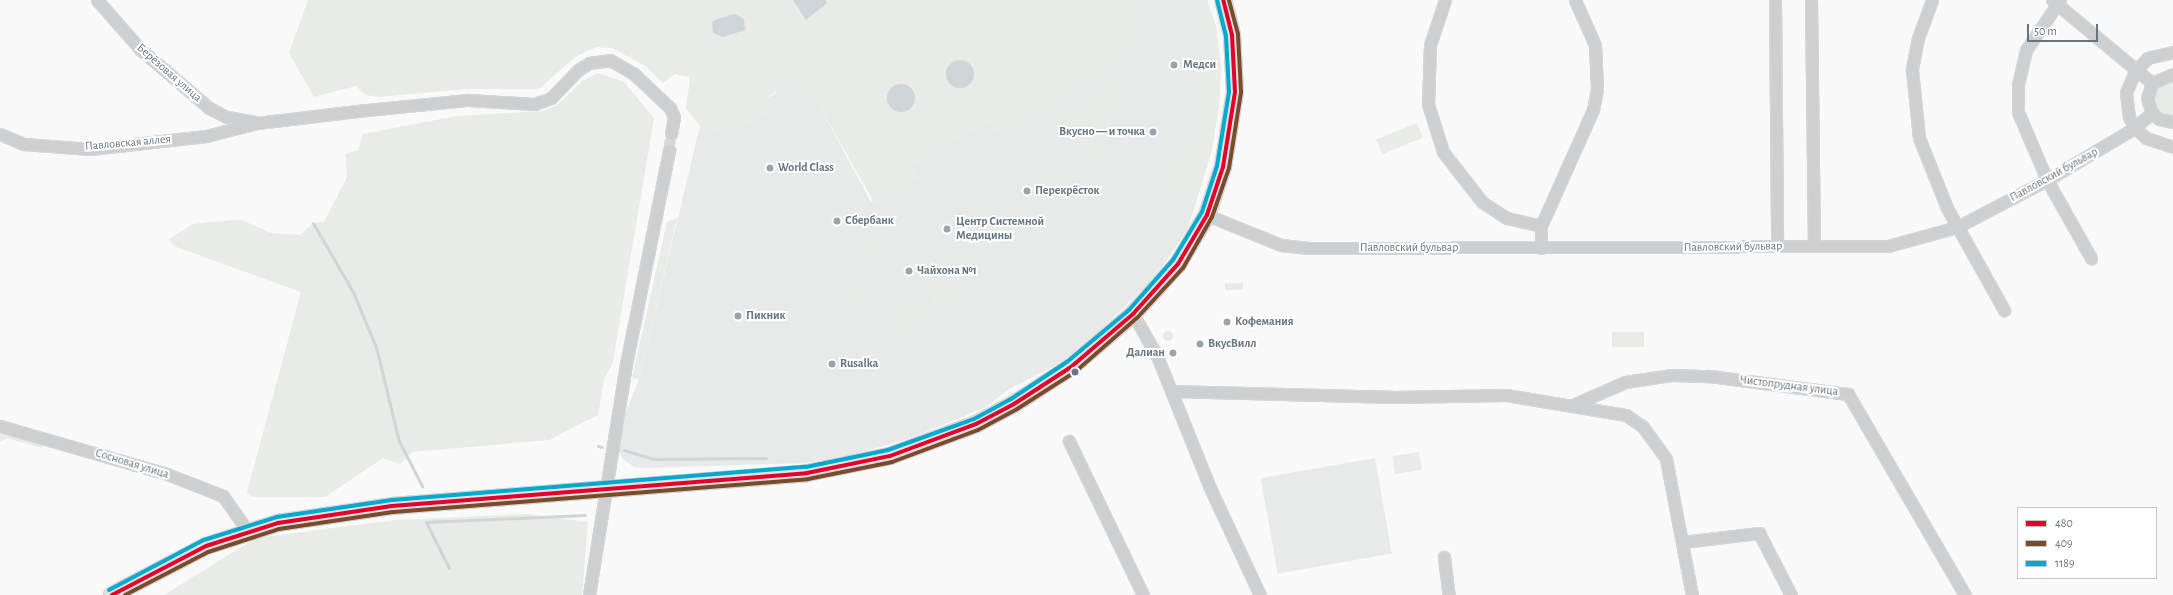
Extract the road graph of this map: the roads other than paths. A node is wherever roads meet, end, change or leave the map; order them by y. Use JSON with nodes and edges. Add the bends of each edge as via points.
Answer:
{"nodes":[{"id":1,"x":97,"y":0,"type":"edge"},
{"id":2,"x":1223,"y":0,"type":"edge"},
{"id":3,"x":1444,"y":0,"type":"edge"},
{"id":4,"x":1575,"y":0,"type":"edge"},
{"id":5,"x":1775,"y":0,"type":"edge"},
{"id":6,"x":1811,"y":0,"type":"edge"},
{"id":7,"x":1932,"y":0,"type":"edge"},
{"id":8,"x":2056,"y":1,"type":"edge"},
{"id":9,"x":2173,"y":52,"type":"edge"},
{"id":10,"x":2136,"y":69,"type":"junction"},
{"id":11,"x":2173,"y":74,"type":"edge"},
{"id":12,"x":2152,"y":83,"type":"junction"},
{"id":13,"x":2152,"y":113,"type":"junction"},
{"id":14,"x":2173,"y":122,"type":"edge"},
{"id":15,"x":257,"y":123,"type":"junction"},
{"id":16,"x":2135,"y":128,"type":"junction"},
{"id":17,"x":0,"y":134,"type":"edge"},
{"id":18,"x":672,"y":134,"type":"tunnel mouth"},
{"id":19,"x":2173,"y":147,"type":"edge"},
{"id":20,"x":669,"y":150,"type":"tunnel mouth"},
{"id":21,"x":2047,"y":180,"type":"junction"},
{"id":22,"x":1207,"y":215,"type":"junction"},
{"id":23,"x":1540,"y":226,"type":"junction"},
{"id":24,"x":1957,"y":227,"type":"junction"},
{"id":25,"x":1777,"y":246,"type":"junction"},
{"id":26,"x":1814,"y":246,"type":"junction"},
{"id":27,"x":1541,"y":248,"type":"junction"},
{"id":28,"x":2091,"y":258,"type":"dead end"},
{"id":29,"x":2004,"y":310,"type":"dead end"},
{"id":30,"x":1134,"y":314,"type":"junction"},
{"id":31,"x":1171,"y":391,"type":"junction"},
{"id":32,"x":1575,"y":404,"type":"junction"},
{"id":33,"x":0,"y":426,"type":"edge"},
{"id":34,"x":1069,"y":441,"type":"dead end"},
{"id":35,"x":605,"y":489,"type":"junction"},
{"id":36,"x":247,"y":530,"type":"junction"},
{"id":37,"x":1683,"y":542,"type":"junction"},
{"id":38,"x":1444,"y":557,"type":"dead end"},
{"id":39,"x":112,"y":595,"type":"edge"},
{"id":40,"x":589,"y":595,"type":"edge"},
{"id":41,"x":1143,"y":595,"type":"edge"},
{"id":42,"x":1260,"y":595,"type":"edge"},
{"id":43,"x":1449,"y":595,"type":"edge"},
{"id":44,"x":1692,"y":595,"type":"edge"},
{"id":45,"x":1791,"y":595,"type":"edge"},
{"id":46,"x":1966,"y":595,"type":"edge"}],
"edges":[{"from":1,"to":15,"type":"street","name":"Берёзовая улица","via":[[140,49],[209,108],[227,117]]},
{"from":2,"to":22,"type":"main road","via":[[1232,34],[1235,92],[1224,162]]},
{"from":3,"to":23,"type":"street","via":[[1430,45],[1428,104],[1443,152],[1482,202],[1507,218]]},
{"from":4,"to":23,"type":"street","via":[[1595,45],[1597,89],[1593,110]]},
{"from":5,"to":25,"type":"street"},
{"from":6,"to":26,"type":"street"},
{"from":7,"to":24,"type":"street","via":[[1918,38],[1912,70],[1913,106],[1926,163]]},
{"from":8,"to":10,"type":"street"},
{"from":8,"to":21,"type":"street","via":[[2026,50],[2018,85],[2018,112]]},
{"from":9,"to":10,"type":"street","via":[[2148,58]]},
{"from":10,"to":12,"type":"street"},
{"from":10,"to":16,"type":"street","via":[[2126,93],[2127,111]]},
{"from":11,"to":12,"type":"street"},
{"from":12,"to":13,"type":"street","via":[[2147,98]]},
{"from":13,"to":14,"type":"street","via":[[2159,120]]},
{"from":13,"to":16,"type":"street","name":"Павловский бульвар"},
{"from":15,"to":17,"type":"street","name":"Павловская аллея","via":[[206,136],[90,149],[24,144]]},
{"from":15,"to":18,"type":"street","via":[[468,100],[534,104],[551,98],[578,70],[589,63],[610,60],[634,74],[670,108],[674,117]]},
{"from":16,"to":19,"type":"street","via":[[2146,138]]},
{"from":16,"to":21,"type":"street","name":"Павловский бульвар"},
{"from":20,"to":35,"type":"street"},
{"from":21,"to":24,"type":"street","name":"Павловский бульвар"},
{"from":21,"to":28,"type":"street"},
{"from":22,"to":27,"type":"street","name":"Павловский бульвар","via":[[1281,244],[1309,248]]},
{"from":22,"to":30,"type":"main road","via":[[1178,264]]},
{"from":23,"to":27,"type":"street"},
{"from":24,"to":26,"type":"street","name":"Павловский бульвар","via":[[1888,246]]},
{"from":24,"to":29,"type":"street"},
{"from":25,"to":26,"type":"street","name":"Павловский бульвар"},
{"from":25,"to":27,"type":"street","name":"Павловский бульвар"},
{"from":30,"to":31,"type":"street","via":[[1150,339]]},
{"from":30,"to":35,"type":"main road","via":[[1071,367],[1014,404],[970,427],[890,456],[807,473]]},
{"from":31,"to":32,"type":"street","via":[[1396,397],[1506,395]]},
{"from":31,"to":42,"type":"street"},
{"from":32,"to":37,"type":"street","via":[[1626,415],[1655,442],[1672,479]]},
{"from":32,"to":46,"type":"street","name":"Чистопрудная улица","via":[[1625,382],[1672,375],[1717,377],[1848,394]]},
{"from":33,"to":36,"type":"street","name":"Сосновая улица","via":[[167,474],[223,496]]},
{"from":34,"to":41,"type":"street"},
{"from":35,"to":36,"type":"main road","via":[[323,514]]},
{"from":35,"to":40,"type":"street"},
{"from":36,"to":39,"type":"main road","via":[[206,546]]},
{"from":37,"to":44,"type":"street"},
{"from":37,"to":45,"type":"street","via":[[1759,533]]},
{"from":38,"to":43,"type":"street"}]}
